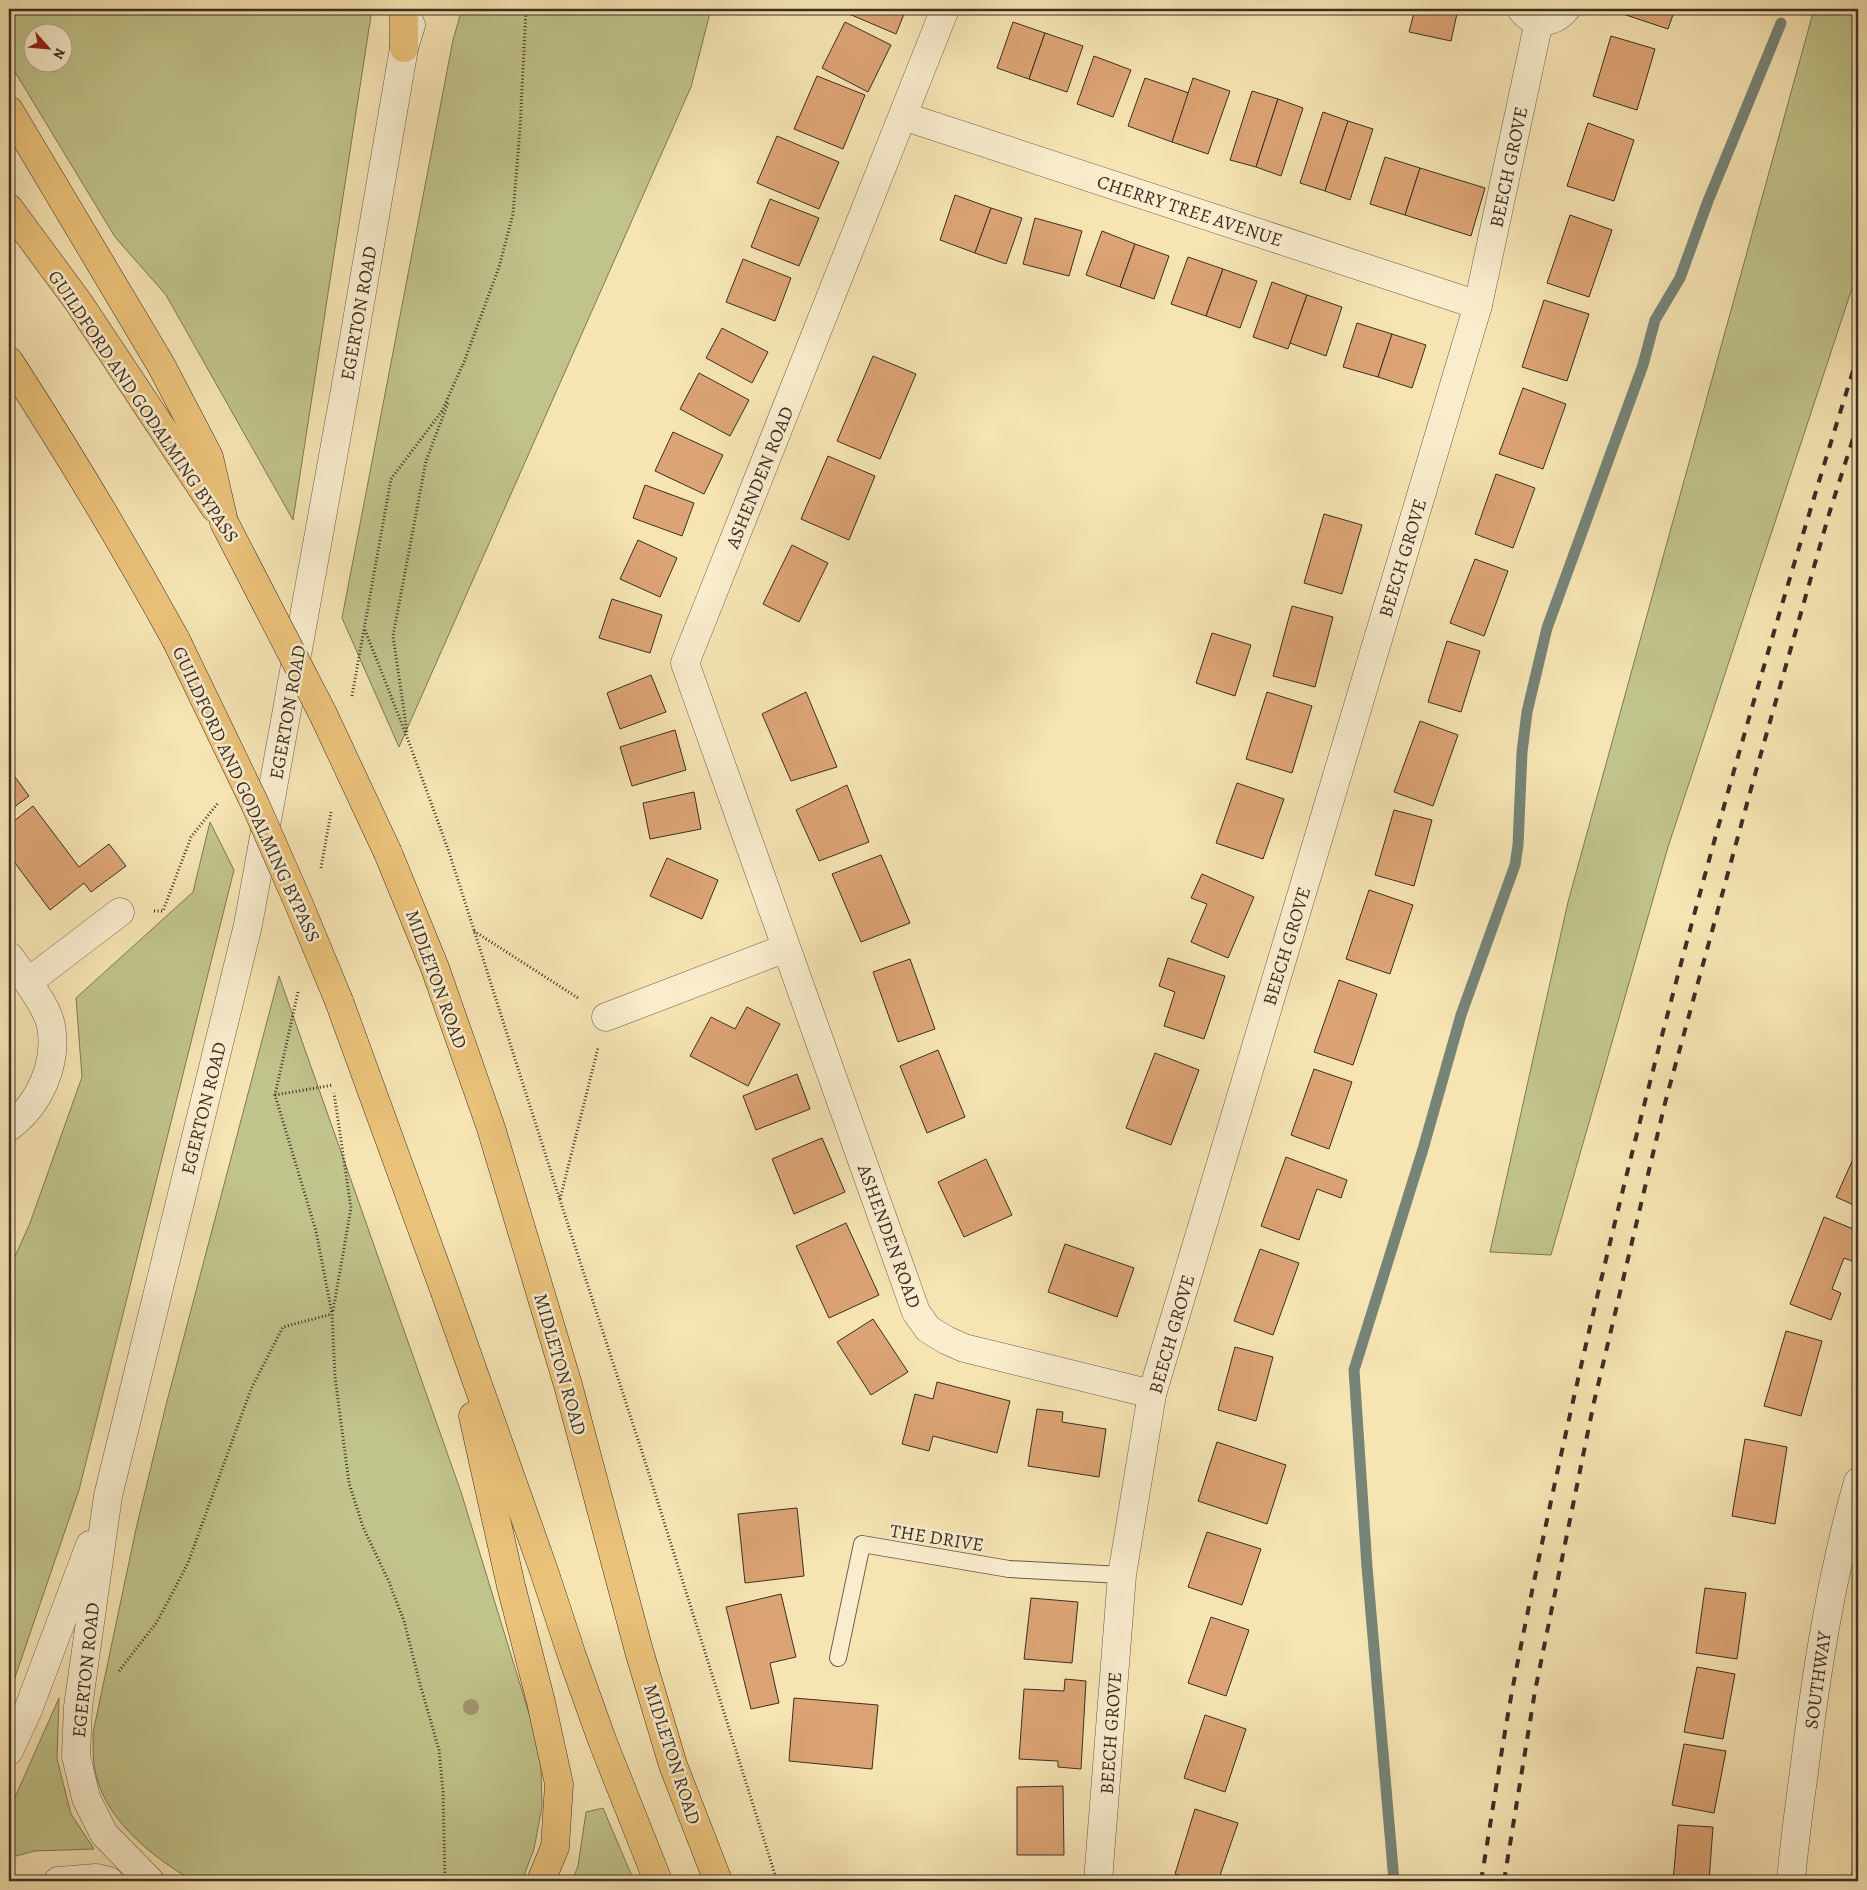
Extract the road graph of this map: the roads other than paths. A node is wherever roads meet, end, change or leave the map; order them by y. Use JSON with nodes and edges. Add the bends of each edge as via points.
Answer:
{"nodes":[{"id":1,"x":404,"y":9,"type":"edge"},
{"id":2,"x":415,"y":9,"type":"edge"},
{"id":3,"x":945,"y":9,"type":"edge"},
{"id":4,"x":1566,"y":9,"type":"edge"},
{"id":5,"x":1530,"y":15,"type":"edge"},
{"id":6,"x":404,"y":48,"type":"junction"},
{"id":7,"x":9,"y":110,"type":"edge"},
{"id":8,"x":903,"y":116,"type":"junction"},
{"id":9,"x":9,"y":208,"type":"edge"},
{"id":10,"x":1478,"y":304,"type":"junction"},
{"id":11,"x":9,"y":361,"type":"edge"},
{"id":12,"x":224,"y":522,"type":"junction"},
{"id":13,"x":388,"y":853,"type":"joint"},
{"id":14,"x":120,"y":912,"type":"road end"},
{"id":15,"x":786,"y":948,"type":"junction"},
{"id":16,"x":9,"y":956,"type":"edge"},
{"id":17,"x":28,"y":982,"type":"junction"},
{"id":18,"x":606,"y":1017,"type":"road end"},
{"id":19,"x":9,"y":1127,"type":"edge"},
{"id":20,"x":445,"y":1292,"type":"junction"},
{"id":21,"x":1152,"y":1394,"type":"junction"},
{"id":22,"x":1858,"y":1482,"type":"edge"},
{"id":23,"x":108,"y":1496,"type":"junction"},
{"id":24,"x":1122,"y":1575,"type":"junction"},
{"id":25,"x":838,"y":1658,"type":"dead end"},
{"id":26,"x":9,"y":1750,"type":"edge"},
{"id":27,"x":58,"y":1881,"type":"edge"},
{"id":28,"x":109,"y":1881,"type":"edge"},
{"id":29,"x":150,"y":1881,"type":"edge"},
{"id":30,"x":542,"y":1881,"type":"edge"},
{"id":31,"x":658,"y":1881,"type":"edge"},
{"id":32,"x":718,"y":1881,"type":"edge"},
{"id":33,"x":1098,"y":1881,"type":"edge"},
{"id":34,"x":1791,"y":1881,"type":"edge"}],
"edges":[{"from":1,"to":6,"type":"highway"},
{"from":2,"to":6,"type":"street","name":"EGERTON ROAD"},
{"from":3,"to":8,"type":"street","name":"ASHENDEN ROAD"},
{"from":4,"to":5,"type":"street","name":"BEECH GROVE","via":[[1555,19]]},
{"from":5,"to":10,"type":"street","name":"BEECH GROVE"},
{"from":6,"to":23,"type":"street","name":"EGERTON ROAD","via":[[248,925]]},
{"from":7,"to":12,"type":"highway","via":[[161,365],[210,456]]},
{"from":8,"to":10,"type":"street","name":"CHERRY TREE AVENUE"},
{"from":8,"to":15,"type":"street","name":"ASHENDEN ROAD","via":[[685,664]]},
{"from":9,"to":12,"type":"highway","name":"GUILDFORD AND GODALMING BYPASS","via":[[79,303]]},
{"from":10,"to":21,"type":"street","name":"BEECH GROVE"},
{"from":11,"to":20,"type":"highway","name":"GUILDFORD AND GODALMING BYPASS","bridge":true,"via":[[140,574],[176,640],[255,804],[339,1001]]},
{"from":12,"to":13,"type":"highway","name":"GUILDFORD AND GODALMING BYPASS","bridge":true,"via":[[319,705]]},
{"from":13,"to":32,"type":"highway","name":"MIDLETON ROAD","via":[[435,968],[491,1128],[568,1384],[670,1756]]},
{"from":14,"to":17,"type":"street"},
{"from":15,"to":18,"type":"street"},
{"from":15,"to":21,"type":"street","name":"ASHENDEN ROAD","via":[[916,1312],[928,1329],[964,1348]]},
{"from":16,"to":17,"type":"street"},
{"from":17,"to":19,"type":"street","via":[[44,1007],[51,1026],[52,1054],[42,1089],[22,1117]]},
{"from":20,"to":30,"type":"highway","via":[[559,1784],[556,1847]]},
{"from":20,"to":31,"type":"highway","via":[[602,1740]]},
{"from":21,"to":24,"type":"street","name":"BEECH GROVE"},
{"from":22,"to":34,"type":"street","name":"SOUTHWAY","via":[[1827,1612],[1812,1703]]},
{"from":23,"to":26,"type":"street","name":"EGERTON ROAD","via":[[28,1710]]},
{"from":23,"to":29,"type":"street","name":"EGERTON ROAD","via":[[78,1707],[76,1756],[86,1798],[104,1834]]},
{"from":24,"to":25,"type":"lane","name":"THE DRIVE","via":[[1009,1569],[862,1544]]},
{"from":24,"to":33,"type":"street","name":"BEECH GROVE"},
{"from":27,"to":28,"type":"street","via":[[96,1878]]}]}
